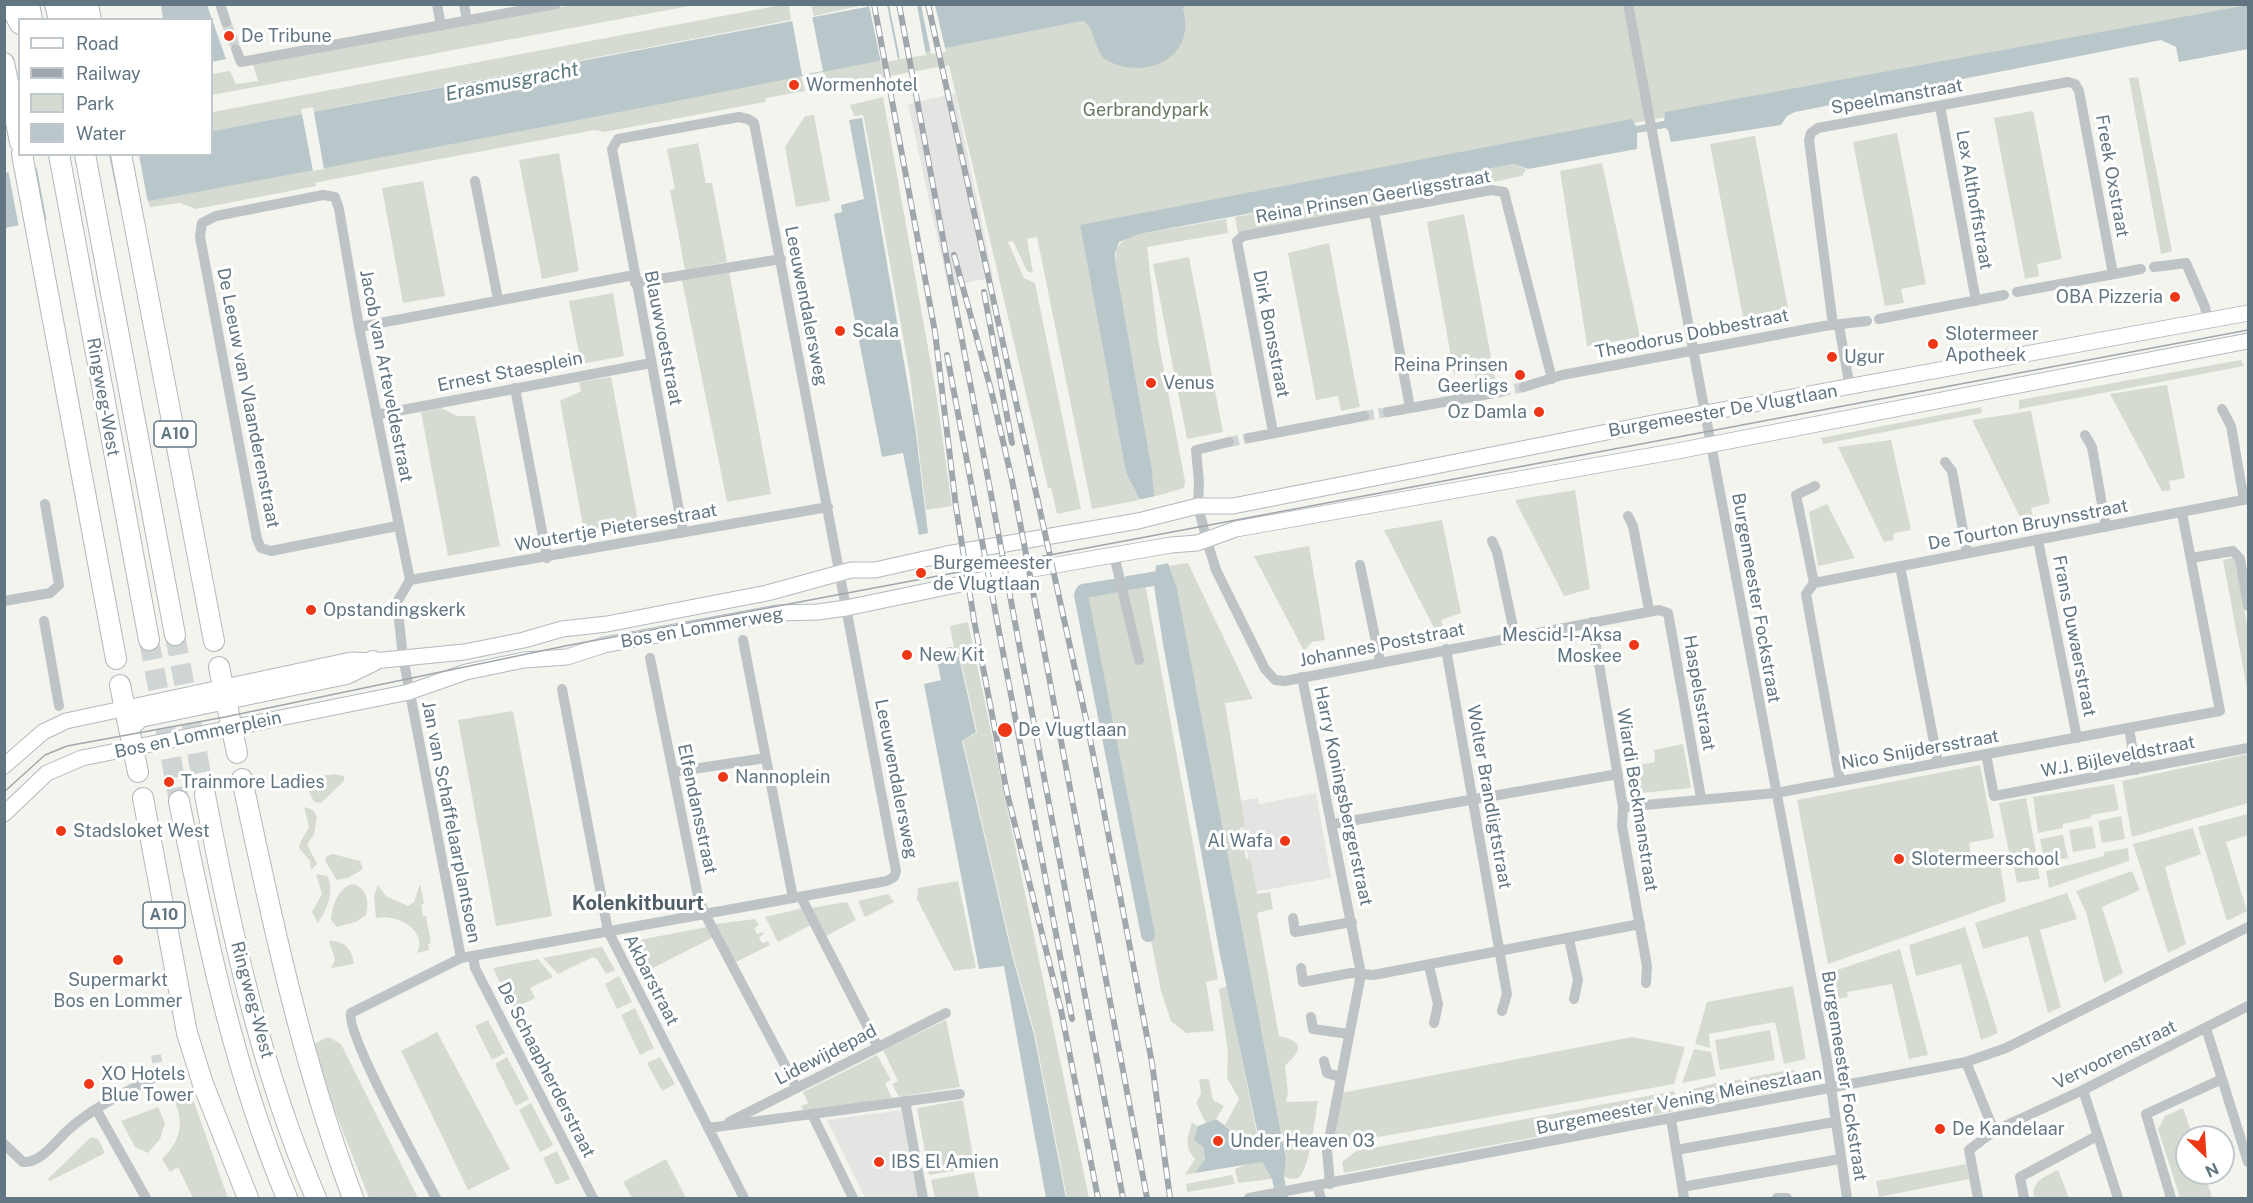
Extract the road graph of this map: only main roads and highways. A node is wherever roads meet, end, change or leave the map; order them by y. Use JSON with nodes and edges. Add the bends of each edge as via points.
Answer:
{"nodes":[{"id":1,"x":9,"y":4,"type":"edge"},
{"id":2,"x":18,"y":20,"type":"edge"},
{"id":3,"x":4,"y":63,"type":"edge"},
{"id":4,"x":18,"y":132,"type":"edge"},
{"id":5,"x":22,"y":156,"type":"edge"},
{"id":6,"x":59,"y":156,"type":"edge"},
{"id":7,"x":85,"y":156,"type":"edge"},
{"id":8,"x":121,"y":156,"type":"edge"},
{"id":9,"x":2248,"y":313,"type":"edge"},
{"id":10,"x":2248,"y":341,"type":"edge"},
{"id":11,"x":1026,"y":541,"type":"joint"},
{"id":12,"x":1033,"y":569,"type":"joint"},
{"id":13,"x":176,"y":635,"type":"tunnel mouth"},
{"id":14,"x":149,"y":640,"type":"tunnel mouth"},
{"id":15,"x":214,"y":641,"type":"dead end"},
{"id":16,"x":116,"y":659,"type":"dead end"},
{"id":17,"x":373,"y":661,"type":"joint"},
{"id":18,"x":219,"y":667,"type":"dead end"},
{"id":19,"x":120,"y":686,"type":"dead end"},
{"id":20,"x":409,"y":692,"type":"joint"},
{"id":21,"x":225,"y":694,"type":"junction"},
{"id":22,"x":125,"y":708,"type":"junction"},
{"id":23,"x":129,"y":728,"type":"junction"},
{"id":24,"x":231,"y":728,"type":"junction"},
{"id":25,"x":134,"y":748,"type":"junction"},
{"id":26,"x":237,"y":753,"type":"dead end"},
{"id":27,"x":4,"y":766,"type":"edge"},
{"id":28,"x":138,"y":772,"type":"dead end"},
{"id":29,"x":242,"y":779,"type":"dead end"},
{"id":30,"x":205,"y":795,"type":"tunnel mouth"},
{"id":31,"x":143,"y":798,"type":"dead end"},
{"id":32,"x":179,"y":801,"type":"tunnel mouth"},
{"id":33,"x":4,"y":814,"type":"edge"},
{"id":34,"x":271,"y":1159,"type":"junction"},
{"id":35,"x":307,"y":1176,"type":"junction"},
{"id":36,"x":248,"y":1198,"type":"edge"},
{"id":37,"x":278,"y":1198,"type":"edge"},
{"id":38,"x":287,"y":1198,"type":"edge"},
{"id":39,"x":316,"y":1198,"type":"edge"},
{"id":40,"x":323,"y":1198,"type":"edge"},
{"id":41,"x":353,"y":1198,"type":"edge"}],
"edges":[{"from":1,"to":2,"type":"highway"},
{"from":3,"to":4,"type":"highway"},
{"from":5,"to":16,"type":"highway"},
{"from":6,"to":14,"type":"highway","name":"Ringweg-West"},
{"from":7,"to":13,"type":"highway","name":"Ringweg-West","number":"A10"},
{"from":8,"to":15,"type":"highway","number":"A10"},
{"from":9,"to":11,"type":"main road","name":"Burgemeester De Vlugtlaan","via":[[1704,413],[1233,506],[1198,506]]},
{"from":10,"to":12,"type":"main road","name":"Burgemeester De Vlugtlaan","via":[[1711,444],[1236,529],[1207,541]]},
{"from":11,"to":17,"type":"main road","name":"Bos en Lommerweg","via":[[875,570],[839,573],[766,593],[562,629],[524,640]]},
{"from":12,"to":20,"type":"main road","name":"Bos en Lommerweg","via":[[847,615],[777,613],[604,645],[567,657],[524,660],[466,672]]},
{"from":17,"to":21,"type":"highway","via":[[346,674]]},
{"from":18,"to":21,"type":"highway"},
{"from":19,"to":22,"type":"highway"},
{"from":20,"to":24,"type":"main road","name":"Bos en Lommerplein"},
{"from":21,"to":22,"type":"main road"},
{"from":21,"to":23,"type":"highway","via":[[140,717]]},
{"from":21,"to":24,"type":"highway"},
{"from":22,"to":23,"type":"highway"},
{"from":22,"to":27,"type":"main road","via":[[58,724]]},
{"from":23,"to":25,"type":"highway"},
{"from":24,"to":25,"type":"main road","name":"Bos en Lommerplein"},
{"from":24,"to":26,"type":"highway"},
{"from":25,"to":28,"type":"highway"},
{"from":25,"to":33,"type":"main road","name":"Bos en Lommerplein","via":[[59,766]]},
{"from":29,"to":41,"type":"highway","via":[[287,988],[330,1136]]},
{"from":30,"to":35,"type":"highway","name":"Ringweg-West","via":[[255,1018]]},
{"from":31,"to":36,"type":"highway","number":"A10","via":[[187,1033]]},
{"from":32,"to":34,"type":"highway","name":"Ringweg-West","number":"A10","via":[[210,948]]},
{"from":34,"to":37,"type":"highway","number":"A10"},
{"from":34,"to":38,"type":"highway","name":"Ringweg-West","number":"A10"},
{"from":35,"to":39,"type":"highway","name":"Ringweg-West"},
{"from":35,"to":40,"type":"highway"}]}
